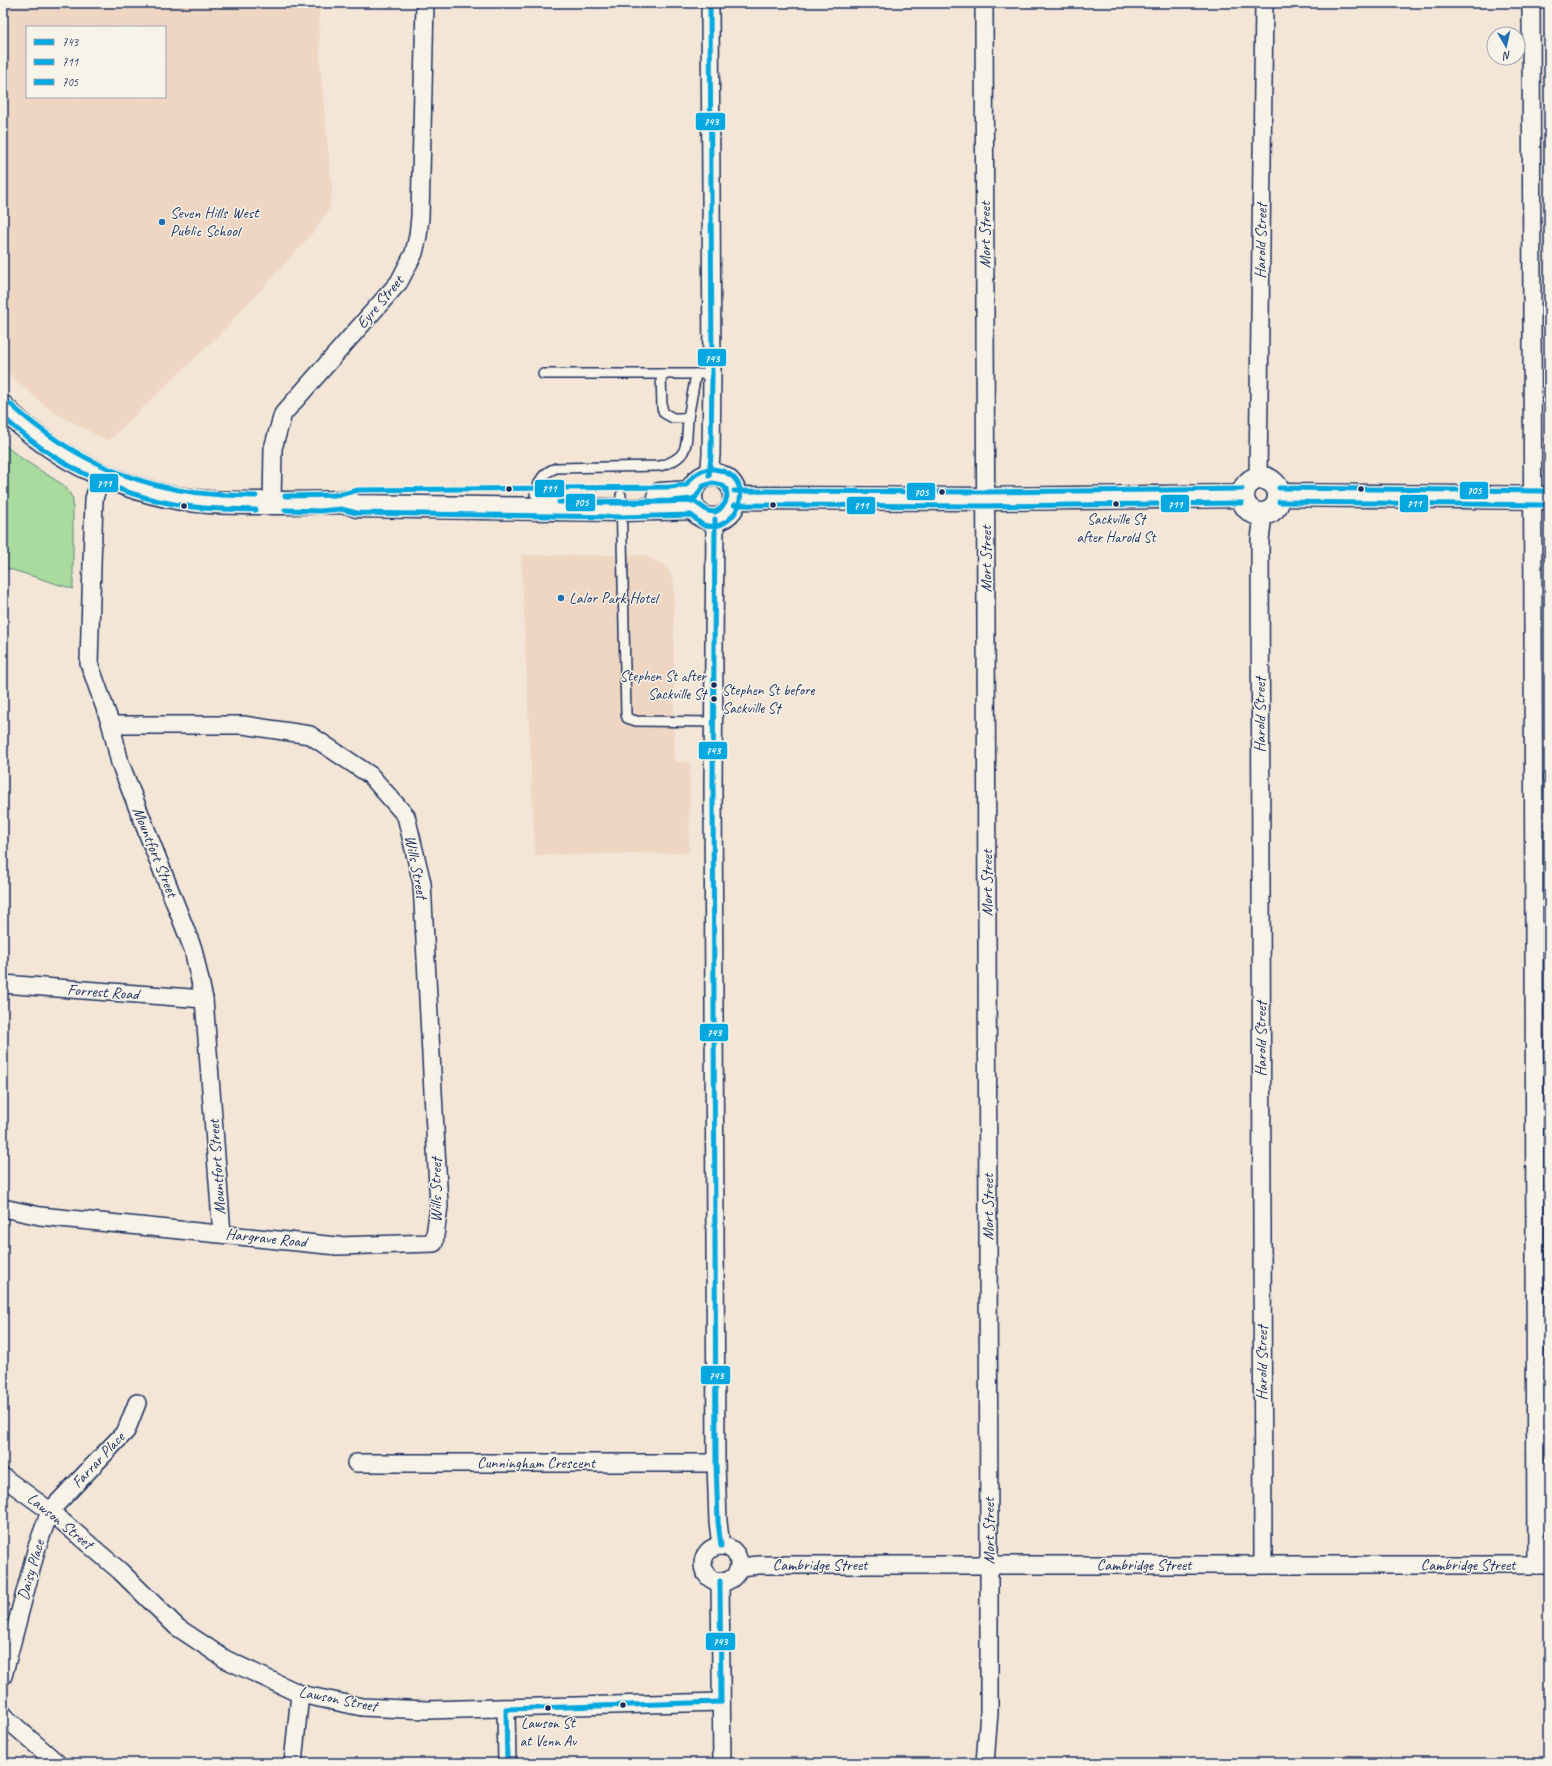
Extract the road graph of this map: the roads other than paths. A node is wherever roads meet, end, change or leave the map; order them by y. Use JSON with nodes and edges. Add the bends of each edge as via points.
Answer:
{"nodes":[{"id":1,"x":425,"y":3,"type":"edge"},
{"id":2,"x":710,"y":3,"type":"edge"},
{"id":3,"x":984,"y":3,"type":"edge"},
{"id":4,"x":1264,"y":3,"type":"edge"},
{"id":5,"x":1531,"y":3,"type":"edge"},
{"id":6,"x":543,"y":374,"type":"dead end"},
{"id":7,"x":661,"y":374,"type":"junction"},
{"id":8,"x":704,"y":374,"type":"junction"},
{"id":9,"x":3,"y":407,"type":"edge"},
{"id":10,"x":688,"y":418,"type":"junction"},
{"id":11,"x":101,"y":474,"type":"junction"},
{"id":12,"x":709,"y":476,"type":"junction"},
{"id":13,"x":1258,"y":478,"type":"junction"},
{"id":14,"x":535,"y":494,"type":"junction"},
{"id":15,"x":1279,"y":495,"type":"junction"},
{"id":16,"x":1242,"y":496,"type":"junction"},
{"id":17,"x":734,"y":498,"type":"junction"},
{"id":18,"x":1541,"y":498,"type":"edge"},
{"id":19,"x":693,"y":500,"type":"junction"},
{"id":20,"x":986,"y":500,"type":"junction"},
{"id":21,"x":346,"y":502,"type":"junction"},
{"id":22,"x":621,"y":502,"type":"junction"},
{"id":23,"x":272,"y":503,"type":"junction"},
{"id":24,"x":1263,"y":514,"type":"junction"},
{"id":25,"x":715,"y":519,"type":"junction"},
{"id":26,"x":713,"y":722,"type":"junction"},
{"id":27,"x":111,"y":725,"type":"junction"},
{"id":28,"x":3,"y":984,"type":"edge"},
{"id":29,"x":204,"y":999,"type":"junction"},
{"id":30,"x":3,"y":1208,"type":"edge"},
{"id":31,"x":222,"y":1234,"type":"junction"},
{"id":32,"x":434,"y":1243,"type":"joint"},
{"id":33,"x":137,"y":1403,"type":"dead end"},
{"id":34,"x":356,"y":1463,"type":"dead end"},
{"id":35,"x":716,"y":1463,"type":"junction"},
{"id":36,"x":3,"y":1477,"type":"edge"},
{"id":37,"x":50,"y":1511,"type":"junction"},
{"id":38,"x":721,"y":1546,"type":"junction"},
{"id":39,"x":1263,"y":1564,"type":"junction"},
{"id":40,"x":989,"y":1565,"type":"junction"},
{"id":41,"x":1543,"y":1565,"type":"edge"},
{"id":42,"x":739,"y":1567,"type":"junction"},
{"id":43,"x":720,"y":1581,"type":"junction"},
{"id":44,"x":3,"y":1676,"type":"edge"},
{"id":45,"x":300,"y":1694,"type":"junction"},
{"id":46,"x":721,"y":1702,"type":"junction"},
{"id":47,"x":506,"y":1709,"type":"junction"},
{"id":48,"x":3,"y":1714,"type":"edge"},
{"id":49,"x":57,"y":1763,"type":"edge"},
{"id":50,"x":293,"y":1763,"type":"edge"},
{"id":51,"x":506,"y":1763,"type":"edge"},
{"id":52,"x":722,"y":1763,"type":"edge"},
{"id":53,"x":985,"y":1763,"type":"edge"}],
"edges":[{"from":1,"to":23,"type":"street","name":"Eyre Street","via":[[420,216],[414,253],[399,282],[283,414],[273,448]]},
{"from":2,"to":8,"type":"street"},
{"from":3,"to":20,"type":"street","name":"Mort Street"},
{"from":4,"to":13,"type":"street","name":"Harold Street"},
{"from":5,"to":18,"type":"street"},
{"from":6,"to":7,"type":"lane"},
{"from":7,"to":8,"type":"lane"},
{"from":7,"to":10,"type":"lane","via":[[664,413],[673,418]]},
{"from":8,"to":10,"type":"lane"},
{"from":8,"to":12,"type":"street","via":[[711,455]]},
{"from":9,"to":11,"type":"street","via":[[37,437]]},
{"from":10,"to":14,"type":"lane","via":[[686,448],[681,457],[672,463],[660,466],[556,468],[543,475]]},
{"from":11,"to":23,"type":"street","via":[[164,495],[209,502]]},
{"from":11,"to":27,"type":"street","name":"Mountfort Street","via":[[94,499],[89,663]]},
{"from":12,"to":17,"type":"street","via":[[727,481]]},
{"from":12,"to":19,"type":"street","via":[[698,482]]},
{"from":13,"to":15,"type":"street","via":[[1270,481]]},
{"from":13,"to":16,"type":"street","via":[[1245,486]]},
{"from":14,"to":21,"type":"street","via":[[358,498]]},
{"from":14,"to":22,"type":"street"},
{"from":15,"to":18,"type":"street"},
{"from":15,"to":24,"type":"street","via":[[1273,510]]},
{"from":16,"to":20,"type":"street"},
{"from":16,"to":24,"type":"street","via":[[1248,510]]},
{"from":17,"to":20,"type":"street"},
{"from":17,"to":25,"type":"street","via":[[730,510]]},
{"from":18,"to":41,"type":"street"},
{"from":19,"to":22,"type":"street"},
{"from":19,"to":25,"type":"street","via":[[703,516]]},
{"from":20,"to":40,"type":"street","name":"Mort Street"},
{"from":21,"to":22,"type":"street","via":[[357,506]]},
{"from":21,"to":23,"type":"street"},
{"from":22,"to":26,"type":"lane","via":[[626,714],[628,718],[636,721]]},
{"from":24,"to":39,"type":"street","name":"Harold Street","via":[[1260,540]]},
{"from":25,"to":26,"type":"street"},
{"from":26,"to":35,"type":"street"},
{"from":27,"to":29,"type":"street","name":"Mountfort Street","via":[[120,763],[193,949]]},
{"from":27,"to":32,"type":"street","name":"Wills Street","via":[[243,725],[310,735],[370,775],[406,816],[422,883],[439,1206]]},
{"from":28,"to":29,"type":"street","name":"Forrest Road"},
{"from":29,"to":31,"type":"street","name":"Mountfort Street"},
{"from":30,"to":31,"type":"street","name":"Hargrave Road","via":[[40,1216]]},
{"from":31,"to":32,"type":"street","name":"Hargrave Road","via":[[337,1246]]},
{"from":33,"to":37,"type":"street","name":"Farrar Place","via":[[126,1431]]},
{"from":34,"to":35,"type":"street","name":"Cunningham Crescent"},
{"from":35,"to":38,"type":"street"},
{"from":36,"to":37,"type":"street","name":"Lawson Street"},
{"from":37,"to":44,"type":"street","name":"Daisy Place","via":[[37,1547]]},
{"from":37,"to":45,"type":"street","name":"Lawson Street","via":[[120,1571],[177,1627],[225,1659]]},
{"from":38,"to":42,"type":"street","via":[[735,1552]]},
{"from":38,"to":43,"type":"street","via":[[710,1550],[703,1565],[707,1575]]},
{"from":39,"to":40,"type":"street","name":"Cambridge Street"},
{"from":39,"to":41,"type":"street","name":"Cambridge Street"},
{"from":40,"to":42,"type":"street","name":"Cambridge Street"},
{"from":40,"to":53,"type":"street","name":"Mort Street","via":[[989,1712]]},
{"from":42,"to":43,"type":"street","via":[[731,1578]]},
{"from":43,"to":46,"type":"street"},
{"from":45,"to":47,"type":"street","name":"Lawson Street","via":[[362,1707],[428,1710]]},
{"from":45,"to":50,"type":"street"},
{"from":46,"to":47,"type":"street","name":"Lawson Street"},
{"from":46,"to":52,"type":"street"},
{"from":47,"to":51,"type":"street"},
{"from":48,"to":49,"type":"street"}]}
